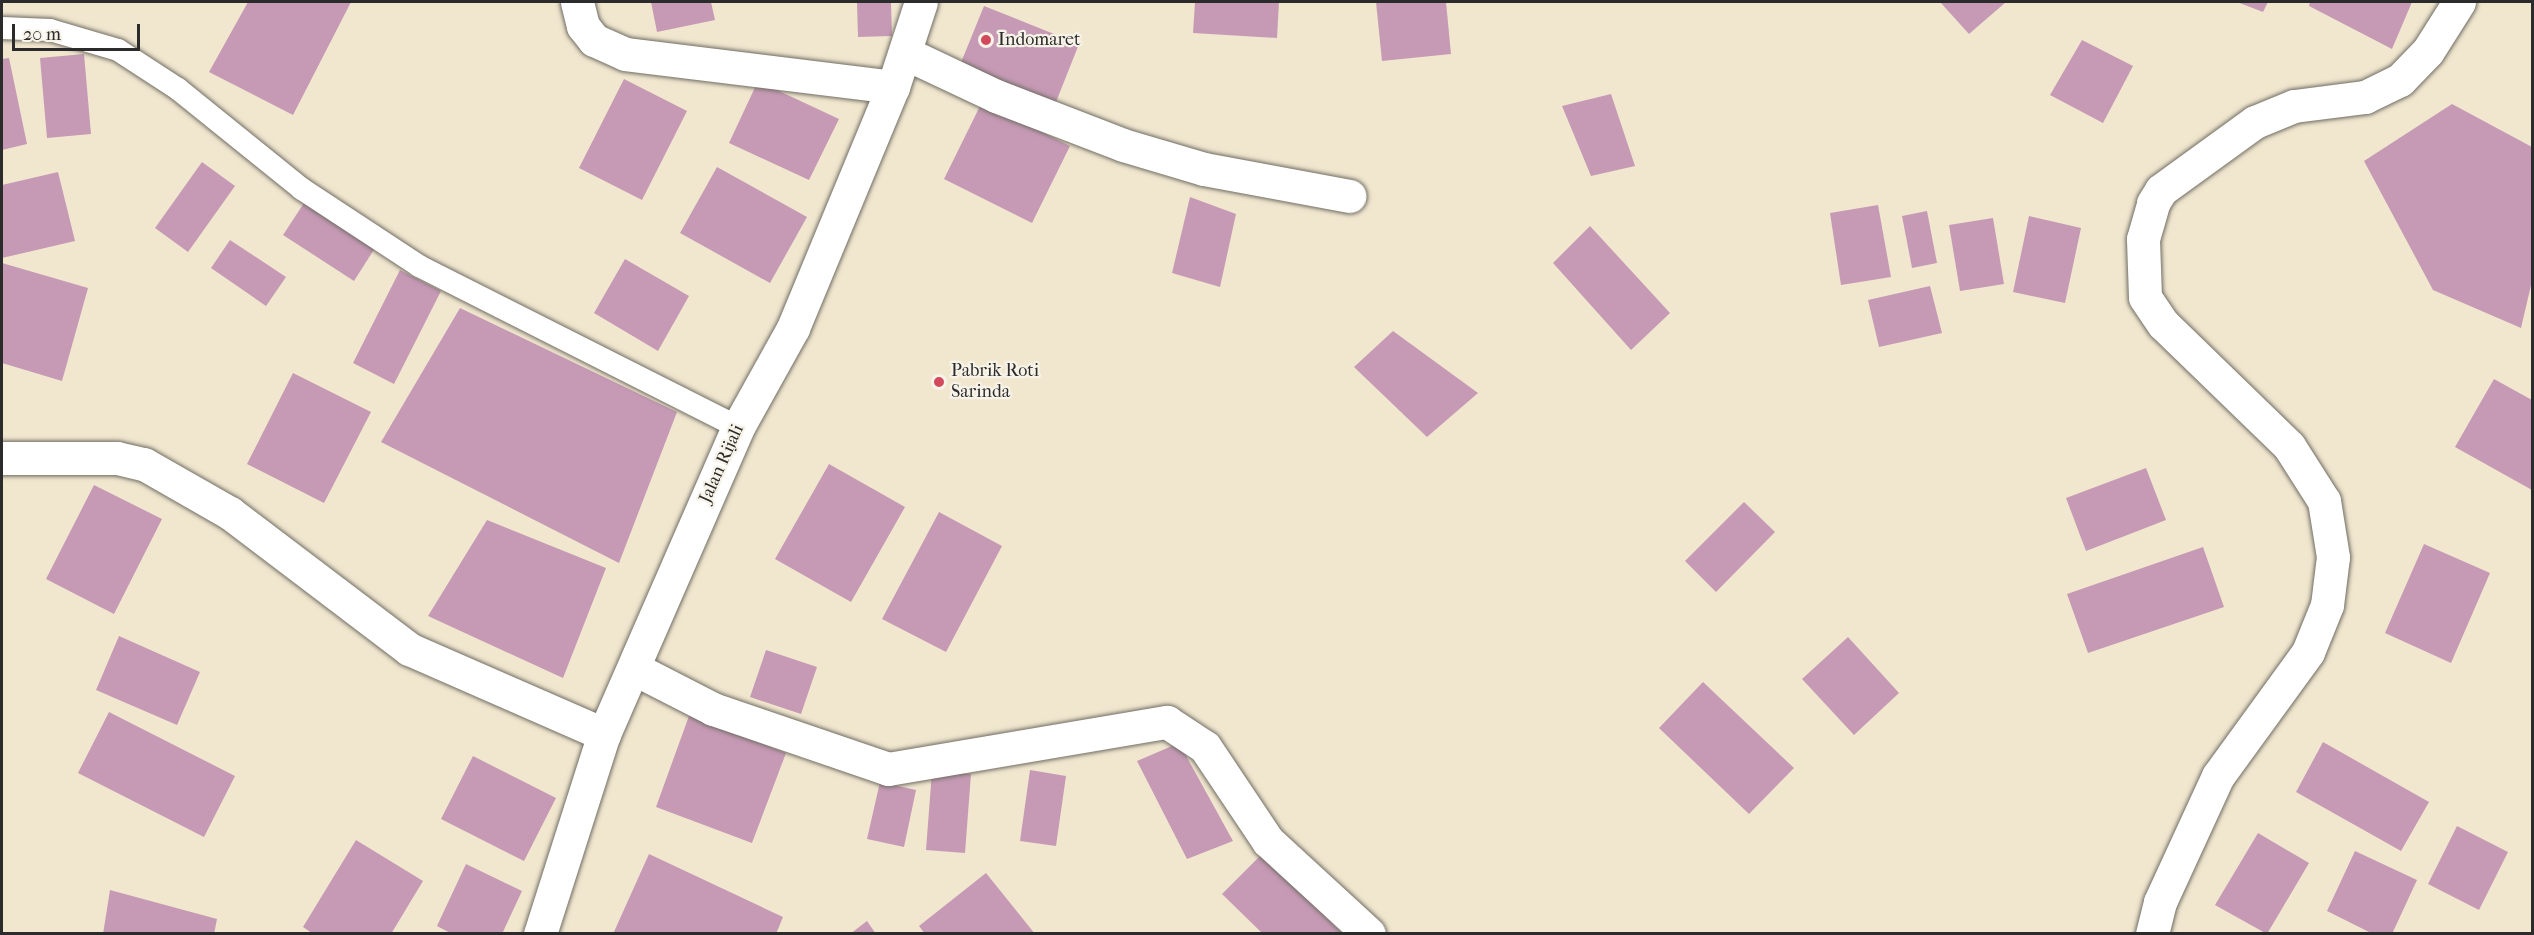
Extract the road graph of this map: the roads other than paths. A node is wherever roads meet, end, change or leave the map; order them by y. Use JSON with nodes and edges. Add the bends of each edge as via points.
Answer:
{"nodes":[{"id":1,"x":577,"y":2,"type":"edge"},
{"id":2,"x":921,"y":2,"type":"edge"},
{"id":3,"x":2459,"y":2,"type":"edge"},
{"id":4,"x":2,"y":28,"type":"edge"},
{"id":5,"x":904,"y":53,"type":"junction"},
{"id":6,"x":893,"y":87,"type":"junction"},
{"id":7,"x":1350,"y":196,"type":"dead end"},
{"id":8,"x":738,"y":427,"type":"junction"},
{"id":9,"x":2,"y":458,"type":"edge"},
{"id":10,"x":635,"y":669,"type":"junction"},
{"id":11,"x":604,"y":734,"type":"junction"},
{"id":12,"x":540,"y":933,"type":"edge"},
{"id":13,"x":1369,"y":933,"type":"edge"},
{"id":14,"x":2152,"y":933,"type":"edge"}],
"edges":[{"from":1,"to":6,"type":"main road","via":[[594,40],[625,54]]},
{"from":2,"to":5,"type":"main road","name":"Jalan Rijali"},
{"from":3,"to":14,"type":"main road","via":[[2428,51],[2400,80],[2365,96],[2294,106],[2254,122],[2161,190],[2153,202],[2143,239],[2145,297],[2163,324],[2289,446],[2324,501],[2334,557],[2327,605],[2308,652],[2218,776],[2160,902]]},
{"from":4,"to":8,"type":"lane","via":[[50,30],[118,50],[178,89],[302,189],[419,266]]},
{"from":5,"to":6,"type":"main road","name":"Jalan Rijali"},
{"from":5,"to":7,"type":"main road","via":[[996,96],[1122,145],[1204,169]]},
{"from":6,"to":8,"type":"main road","name":"Jalan Rijali","via":[[793,328]]},
{"from":8,"to":10,"type":"main road","name":"Jalan Rijali"},
{"from":9,"to":11,"type":"main road","via":[[117,458],[152,468],[230,513],[409,649]]},
{"from":10,"to":11,"type":"main road","name":"Jalan Rijali"},
{"from":10,"to":13,"type":"main road","via":[[713,709],[888,770],[1167,722],[1205,747],[1268,841]]},
{"from":11,"to":12,"type":"main road","name":"Jalan Rijali"}]}
